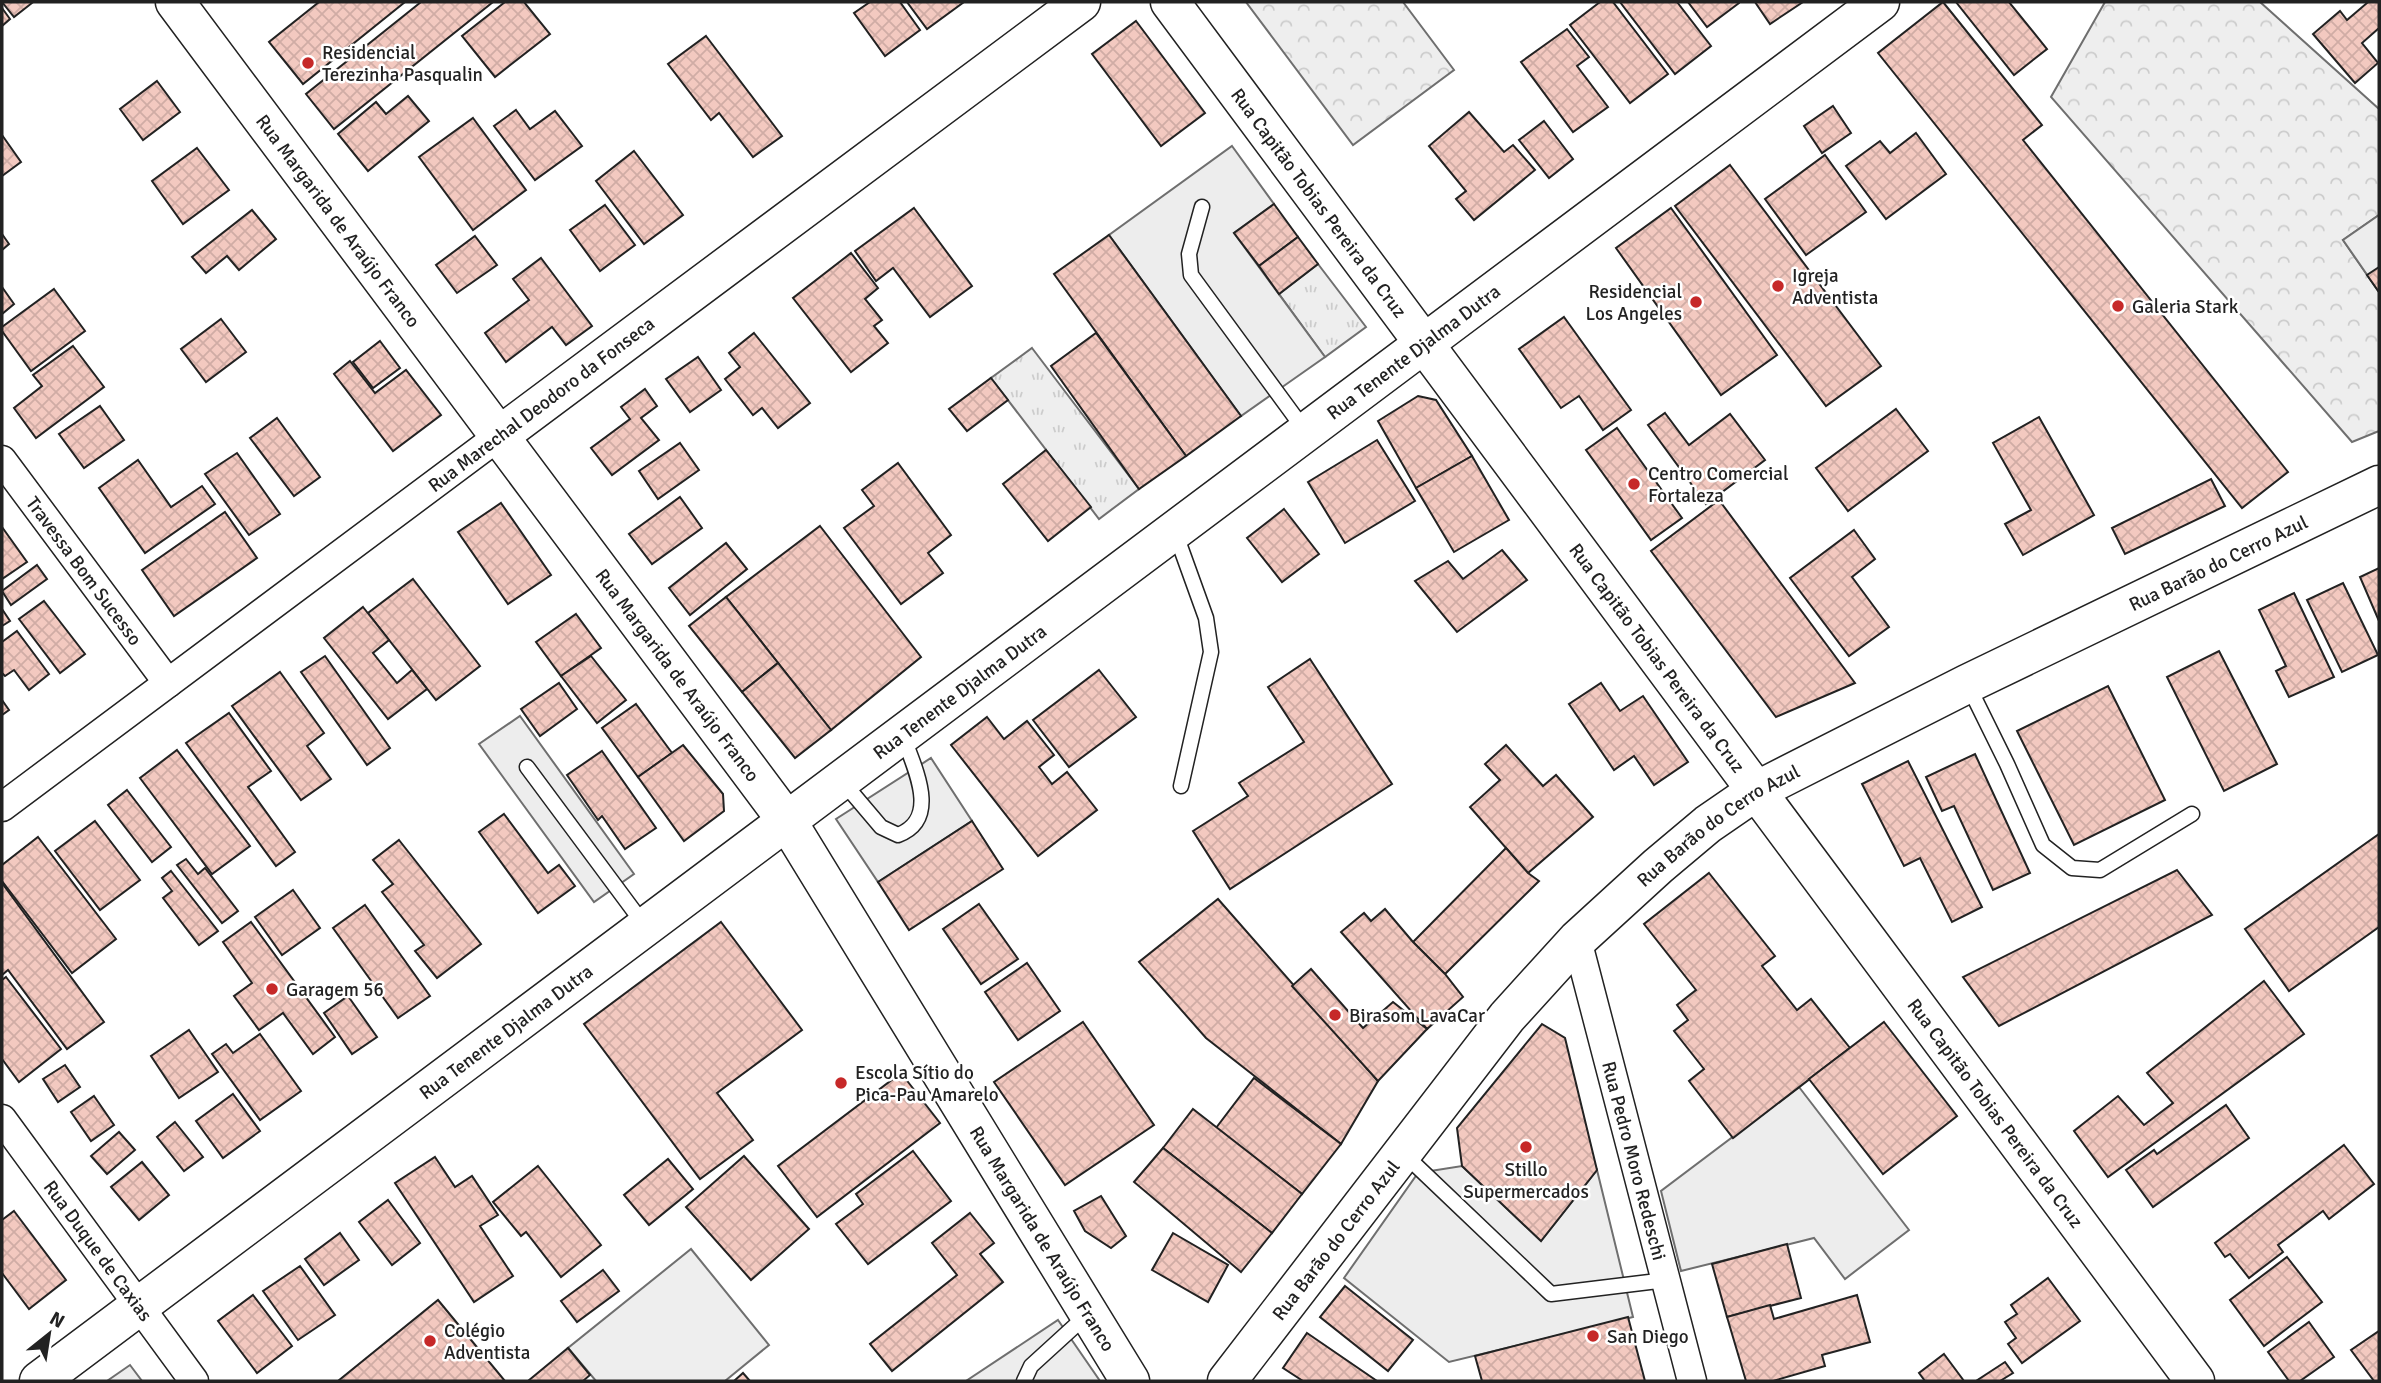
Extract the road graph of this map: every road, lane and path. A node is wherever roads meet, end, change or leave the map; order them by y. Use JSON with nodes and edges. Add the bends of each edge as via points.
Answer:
{"nodes":[{"id":1,"x":175,"y":2,"type":"edge"},
{"id":2,"x":1081,"y":2,"type":"edge"},
{"id":3,"x":1170,"y":2,"type":"edge"},
{"id":4,"x":1880,"y":2,"type":"edge"},
{"id":5,"x":1202,"y":207,"type":"dead end"},
{"id":6,"x":1424,"y":344,"type":"junction"},
{"id":7,"x":1306,"y":432,"type":"junction"},
{"id":8,"x":499,"y":436,"type":"junction"},
{"id":9,"x":2,"y":460,"type":"edge"},
{"id":10,"x":2379,"y":485,"type":"edge"},
{"id":11,"x":1174,"y":531,"type":"junction"},
{"id":12,"x":169,"y":683,"type":"junction"},
{"id":13,"x":1967,"y":684,"type":"junction"},
{"id":14,"x":903,"y":734,"type":"junction"},
{"id":15,"x":527,"y":767,"type":"dead end"},
{"id":16,"x":841,"y":781,"type":"junction"},
{"id":17,"x":1181,"y":786,"type":"dead end"},
{"id":18,"x":1756,"y":791,"type":"junction"},
{"id":19,"x":2,"y":807,"type":"edge"},
{"id":20,"x":2192,"y":814,"type":"dead end"},
{"id":21,"x":787,"y":821,"type":"junction"},
{"id":22,"x":646,"y":927,"type":"junction"},
{"id":23,"x":1577,"y":940,"type":"junction"},
{"id":24,"x":2,"y":1119,"type":"edge"},
{"id":25,"x":1402,"y":1152,"type":"junction"},
{"id":26,"x":1666,"y":1280,"type":"junction"},
{"id":27,"x":140,"y":1306,"type":"junction"},
{"id":28,"x":1089,"y":1313,"type":"junction"},
{"id":29,"x":39,"y":1381,"type":"edge"},
{"id":30,"x":194,"y":1381,"type":"edge"},
{"id":31,"x":1024,"y":1381,"type":"edge"},
{"id":32,"x":1130,"y":1381,"type":"edge"},
{"id":33,"x":1227,"y":1381,"type":"edge"},
{"id":34,"x":1692,"y":1381,"type":"edge"},
{"id":35,"x":2195,"y":1381,"type":"edge"}],
"edges":[{"from":1,"to":8,"type":"main road","name":"Rua Margarida de Araújo Franco"},
{"from":2,"to":8,"type":"main road","name":"Rua Marechal Deodoro da Fonseca"},
{"from":3,"to":6,"type":"main road","name":"Rua Capitão Tobias Pereira da Cruz"},
{"from":4,"to":6,"type":"main road","name":"Rua Tenente Djalma Dutra"},
{"from":5,"to":7,"type":"lane","via":[[1189,254],[1191,275]]},
{"from":6,"to":7,"type":"main road","name":"Rua Tenente Djalma Dutra"},
{"from":6,"to":18,"type":"main road","name":"Rua Capitão Tobias Pereira da Cruz"},
{"from":7,"to":11,"type":"main road","name":"Rua Tenente Djalma Dutra"},
{"from":8,"to":12,"type":"street","name":"Rua Marechal Deodoro da Fonseca"},
{"from":8,"to":21,"type":"main road","name":"Rua Margarida de Araújo Franco"},
{"from":9,"to":12,"type":"street","name":"Travessa Bom Sucesso"},
{"from":10,"to":13,"type":"main road","name":"Rua Barão do Cerro Azul"},
{"from":11,"to":14,"type":"main road","name":"Rua Tenente Djalma Dutra"},
{"from":11,"to":17,"type":"lane","via":[[1206,618],[1211,652]]},
{"from":12,"to":19,"type":"street","name":"Rua Marechal Deodoro da Fonseca"},
{"from":13,"to":18,"type":"main road","name":"Rua Barão do Cerro Azul"},
{"from":13,"to":20,"type":"lane","via":[[2043,845],[2072,868],[2100,870]]},
{"from":14,"to":16,"type":"main road","name":"Rua Tenente Djalma Dutra"},
{"from":14,"to":16,"type":"lane","via":[[922,797],[921,814],[911,830],[898,835],[881,827]]},
{"from":15,"to":22,"type":"lane"},
{"from":16,"to":21,"type":"main road","name":"Rua Tenente Djalma Dutra"},
{"from":18,"to":23,"type":"main road","name":"Rua Barão do Cerro Azul","via":[[1708,824]]},
{"from":18,"to":35,"type":"main road","name":"Rua Capitão Tobias Pereira da Cruz"},
{"from":21,"to":22,"type":"main road","name":"Rua Tenente Djalma Dutra"},
{"from":21,"to":28,"type":"main road","name":"Rua Margarida de Araújo Franco"},
{"from":22,"to":27,"type":"main road","name":"Rua Tenente Djalma Dutra"},
{"from":23,"to":25,"type":"main road","name":"Rua Barão do Cerro Azul","via":[[1507,1017]]},
{"from":23,"to":26,"type":"street","name":"Rua Pedro Moro Redeschi"},
{"from":24,"to":27,"type":"street","name":"Rua Duque de Caxias"},
{"from":25,"to":26,"type":"lane","via":[[1551,1294]]},
{"from":25,"to":33,"type":"main road","name":"Rua Barão do Cerro Azul"},
{"from":26,"to":34,"type":"street","name":"Rua Pedro Moro Redeschi"},
{"from":27,"to":29,"type":"main road","name":"Rua Tenente Djalma Dutra"},
{"from":27,"to":30,"type":"street","name":"Rua Duque de Caxias"},
{"from":28,"to":31,"type":"lane","via":[[1031,1366]]},
{"from":28,"to":32,"type":"main road","name":"Rua Margarida de Araújo Franco"}]}
